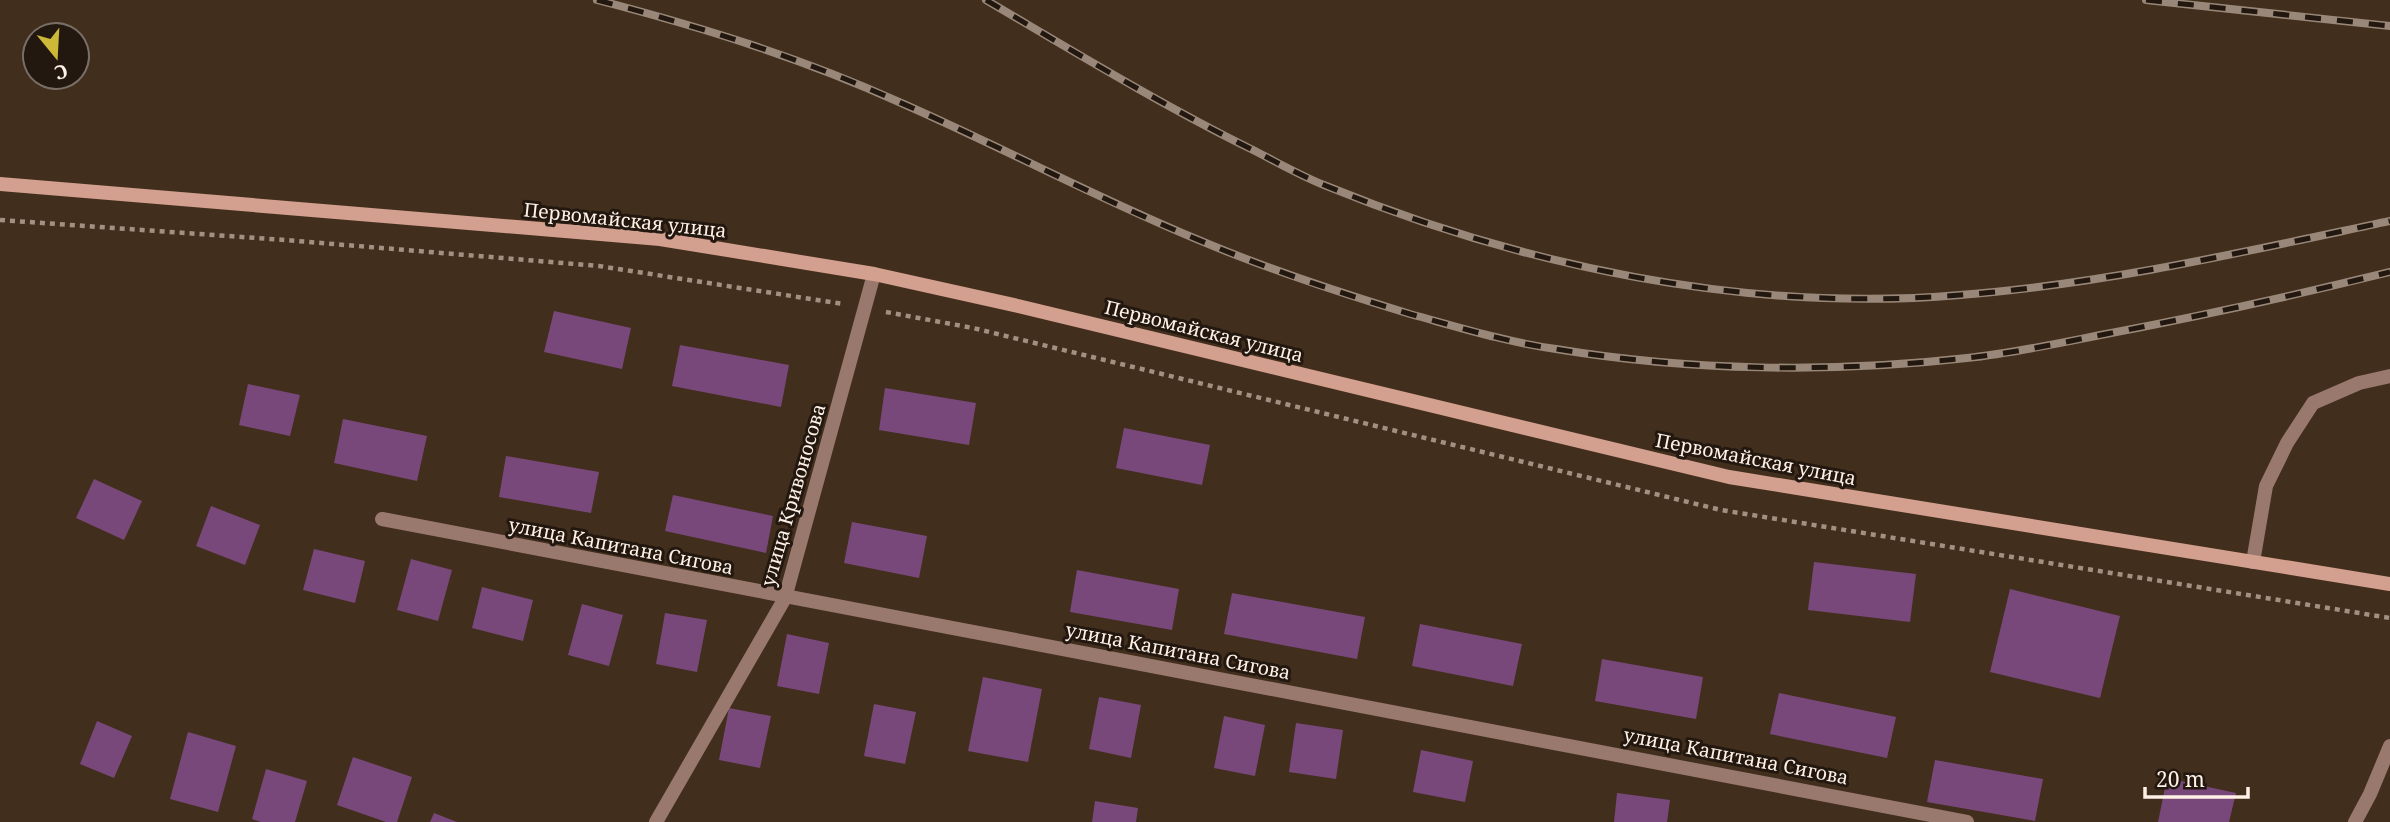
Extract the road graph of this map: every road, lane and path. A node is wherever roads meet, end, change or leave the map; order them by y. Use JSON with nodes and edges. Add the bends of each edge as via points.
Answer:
{"nodes":[{"id":1,"x":0,"y":184,"type":"edge"},
{"id":2,"x":0,"y":220,"type":"edge"},
{"id":3,"x":874,"y":274,"type":"junction"},
{"id":4,"x":865,"y":308,"type":"junction"},
{"id":5,"x":2390,"y":376,"type":"edge"},
{"id":6,"x":382,"y":519,"type":"dead end"},
{"id":7,"x":2253,"y":562,"type":"junction"},
{"id":8,"x":2390,"y":584,"type":"edge"},
{"id":9,"x":785,"y":598,"type":"junction"},
{"id":10,"x":2390,"y":618,"type":"edge"},
{"id":11,"x":2390,"y":746,"type":"edge"},
{"id":12,"x":656,"y":822,"type":"edge"},
{"id":13,"x":1967,"y":822,"type":"edge"},
{"id":14,"x":2355,"y":822,"type":"edge"}],
"edges":[{"from":1,"to":3,"type":"main road","name":"Первомайская улица","via":[[660,239]]},
{"from":2,"to":4,"type":"path","via":[[600,266]]},
{"from":3,"to":4,"type":"street","name":"улица Кривоносова"},
{"from":3,"to":7,"type":"main road","name":"Первомайская улица","via":[[1730,477]]},
{"from":4,"to":9,"type":"street","name":"улица Кривоносова"},
{"from":4,"to":10,"type":"path","via":[[973,328],[1721,510]]},
{"from":5,"to":7,"type":"street","via":[[2359,383],[2313,403],[2266,486]]},
{"from":6,"to":9,"type":"street","name":"улица Капитана Сигова"},
{"from":7,"to":8,"type":"main road","name":"Первомайская улица"},
{"from":9,"to":12,"type":"street","name":"улица Кривоносова"},
{"from":9,"to":13,"type":"street","name":"улица Капитана Сигова"},
{"from":11,"to":14,"type":"street"}]}
